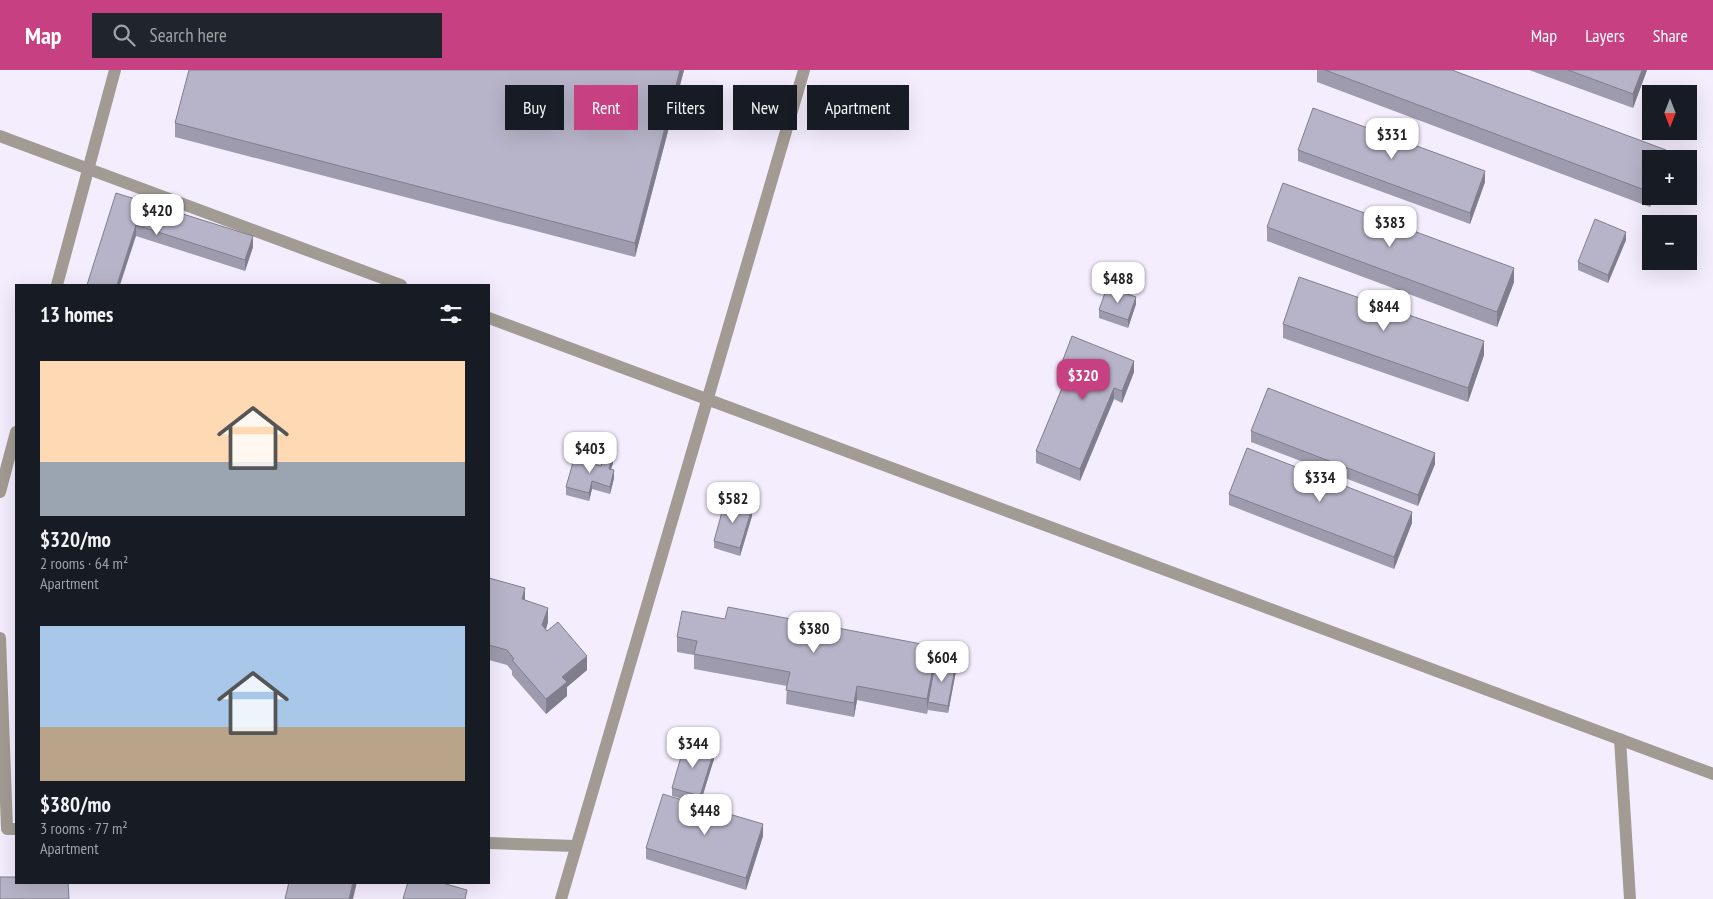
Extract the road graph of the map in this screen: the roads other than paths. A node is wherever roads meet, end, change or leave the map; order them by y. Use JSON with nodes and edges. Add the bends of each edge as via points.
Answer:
{"nodes":[{"id":1,"x":115,"y":70,"type":"edge"},
{"id":2,"x":804,"y":70,"type":"edge"},
{"id":3,"x":0,"y":136,"type":"edge"},
{"id":4,"x":88,"y":169,"type":"junction"},
{"id":5,"x":57,"y":284,"type":"edge"},
{"id":6,"x":398,"y":284,"type":"edge"},
{"id":7,"x":490,"y":318,"type":"edge"},
{"id":8,"x":707,"y":399,"type":"junction"},
{"id":9,"x":15,"y":436,"type":"edge"},
{"id":10,"x":0,"y":492,"type":"edge"},
{"id":11,"x":0,"y":638,"type":"edge"},
{"id":12,"x":1620,"y":739,"type":"junction"},
{"id":13,"x":1713,"y":774,"type":"edge"},
{"id":14,"x":15,"y":829,"type":"edge"},
{"id":15,"x":490,"y":843,"type":"edge"},
{"id":16,"x":576,"y":846,"type":"junction"},
{"id":17,"x":560,"y":899,"type":"edge"},
{"id":18,"x":1630,"y":899,"type":"edge"}],
"edges":[{"from":1,"to":4,"type":"lane"},
{"from":2,"to":8,"type":"lane"},
{"from":3,"to":4,"type":"lane"},
{"from":4,"to":5,"type":"lane"},
{"from":4,"to":6,"type":"lane"},
{"from":7,"to":8,"type":"lane"},
{"from":8,"to":12,"type":"lane"},
{"from":8,"to":16,"type":"lane"},
{"from":9,"to":10,"type":"lane"},
{"from":11,"to":14,"type":"lane","via":[[7,829]]},
{"from":12,"to":13,"type":"lane"},
{"from":12,"to":18,"type":"lane"},
{"from":15,"to":16,"type":"lane"},
{"from":16,"to":17,"type":"lane"}]}
